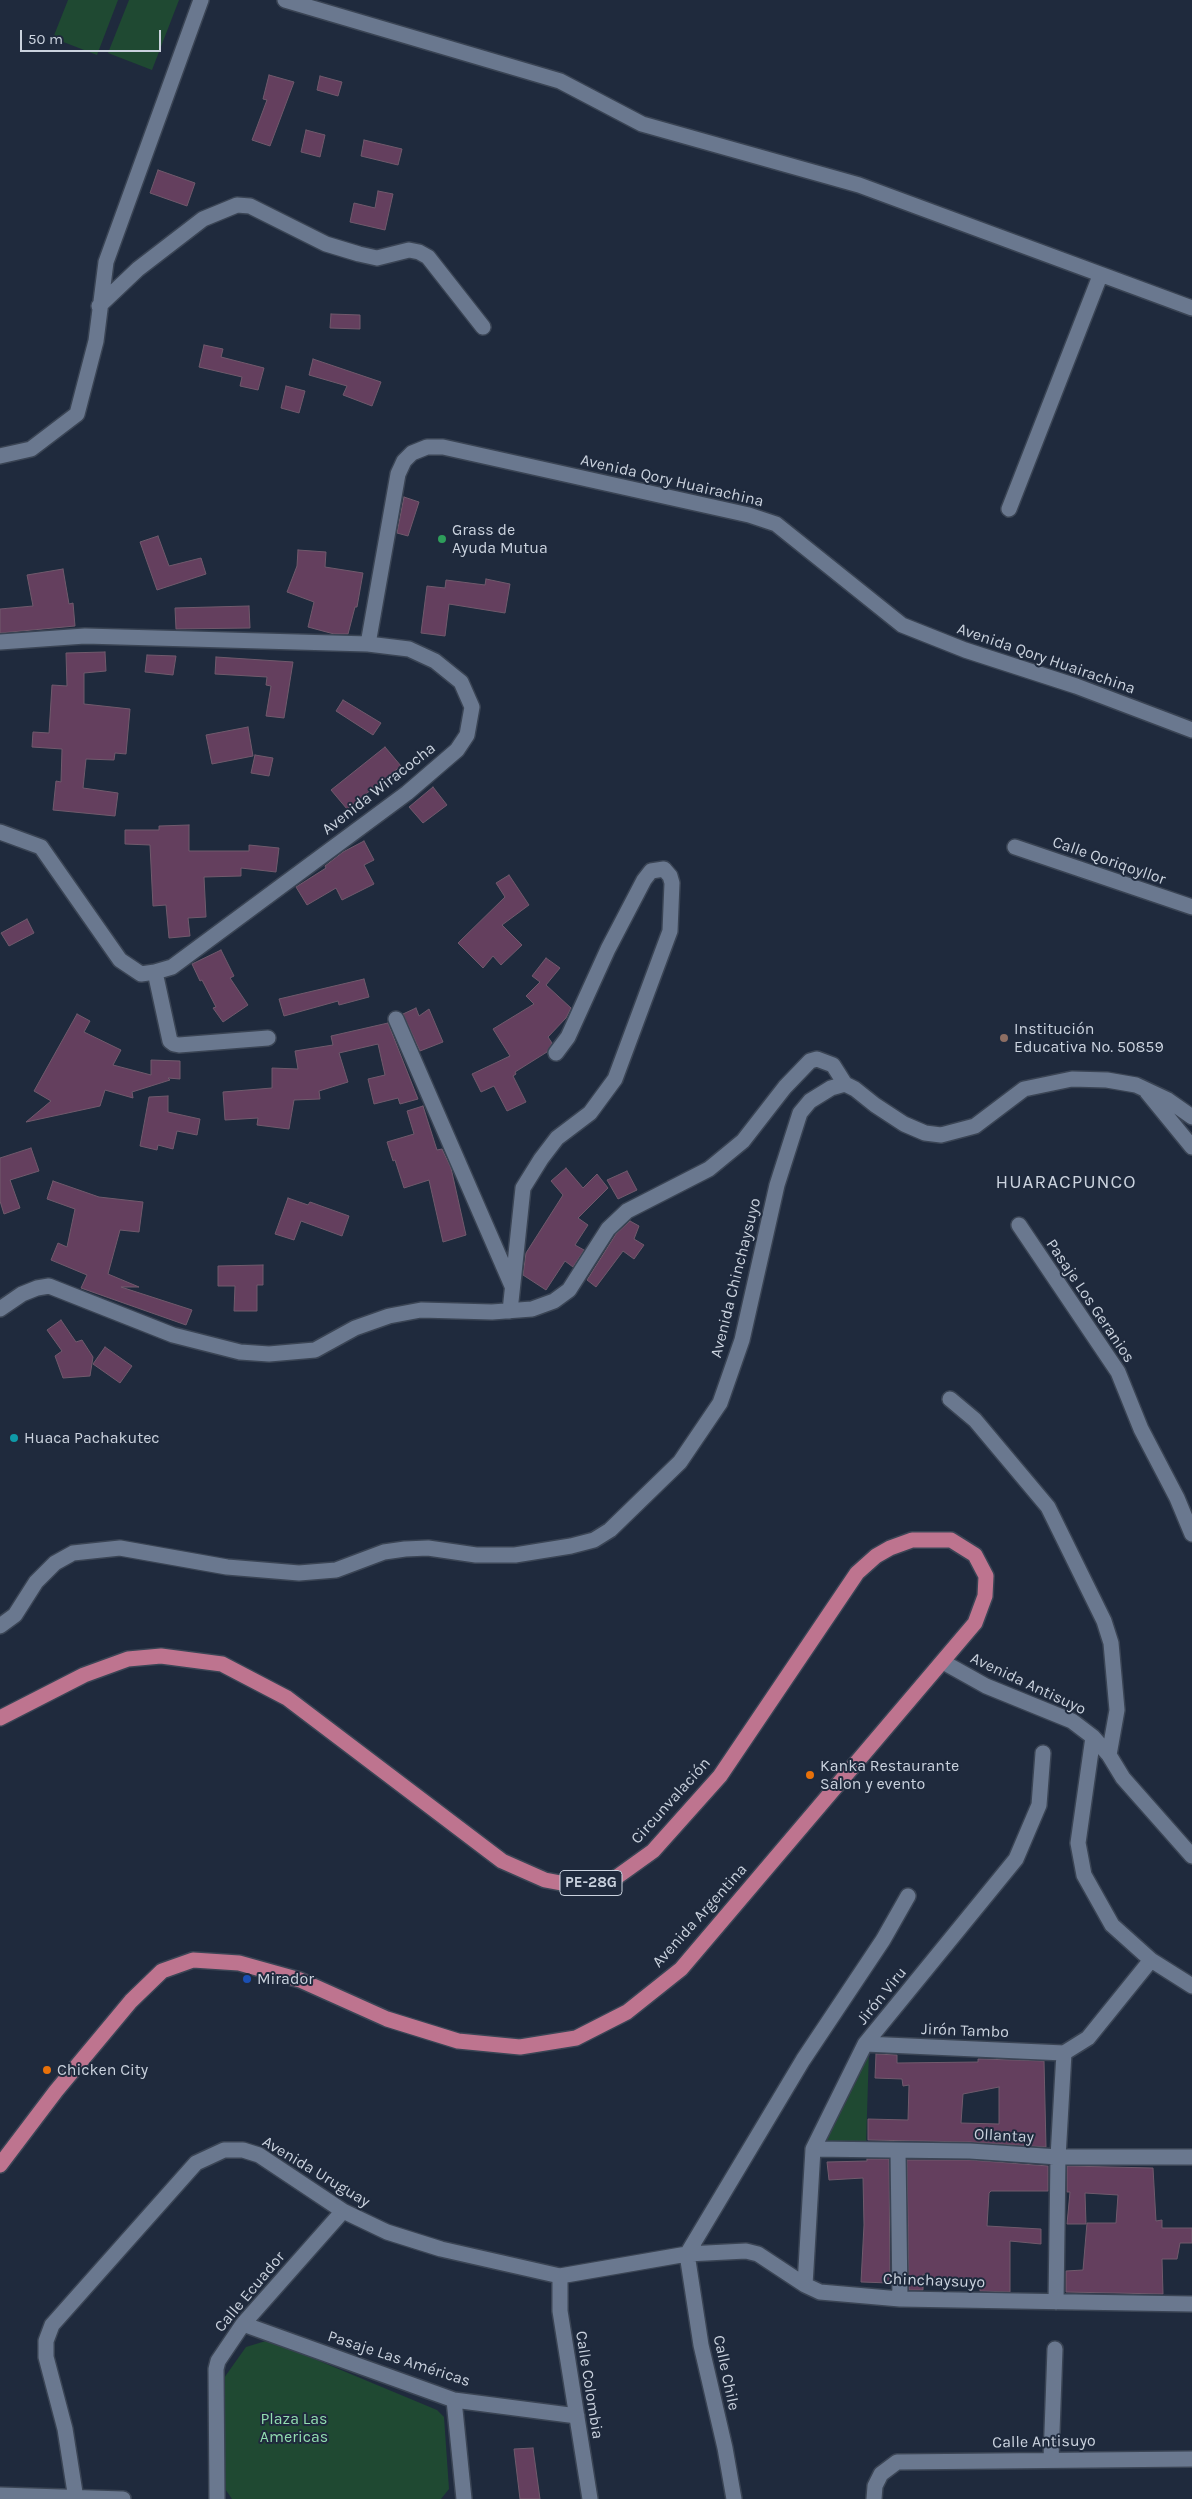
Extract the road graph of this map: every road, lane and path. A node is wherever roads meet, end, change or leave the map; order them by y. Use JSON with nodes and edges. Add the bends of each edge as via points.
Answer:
{"nodes":[{"id":1,"x":201,"y":0,"type":"edge"},
{"id":2,"x":285,"y":0,"type":"edge"},
{"id":3,"x":1100,"y":276,"type":"junction"},
{"id":4,"x":99,"y":306,"type":"junction"},
{"id":5,"x":1192,"y":308,"type":"edge"},
{"id":6,"x":483,"y":327,"type":"dead end"},
{"id":7,"x":0,"y":456,"type":"edge"},
{"id":8,"x":1009,"y":509,"type":"dead end"},
{"id":9,"x":0,"y":642,"type":"edge"},
{"id":10,"x":368,"y":644,"type":"junction"},
{"id":11,"x":1192,"y":730,"type":"edge"},
{"id":12,"x":0,"y":832,"type":"edge"},
{"id":13,"x":1015,"y":847,"type":"dead end"},
{"id":14,"x":1192,"y":908,"type":"edge"},
{"id":15,"x":155,"y":972,"type":"junction"},
{"id":16,"x":396,"y":1019,"type":"dead end"},
{"id":17,"x":268,"y":1038,"type":"dead end"},
{"id":18,"x":556,"y":1053,"type":"dead end"},
{"id":19,"x":845,"y":1084,"type":"junction"},
{"id":20,"x":1143,"y":1088,"type":"junction"},
{"id":21,"x":1192,"y":1117,"type":"edge"},
{"id":22,"x":1192,"y":1147,"type":"edge"},
{"id":23,"x":1019,"y":1225,"type":"dead end"},
{"id":24,"x":512,"y":1286,"type":"junction"},
{"id":25,"x":0,"y":1309,"type":"edge"},
{"id":26,"x":510,"y":1311,"type":"junction"},
{"id":27,"x":950,"y":1399,"type":"dead end"},
{"id":28,"x":1192,"y":1534,"type":"edge"},
{"id":29,"x":0,"y":1626,"type":"edge"},
{"id":30,"x":943,"y":1662,"type":"junction"},
{"id":31,"x":0,"y":1718,"type":"edge"},
{"id":32,"x":1093,"y":1737,"type":"junction"},
{"id":33,"x":1043,"y":1753,"type":"dead end"},
{"id":34,"x":1109,"y":1755,"type":"junction"},
{"id":35,"x":1192,"y":1856,"type":"edge"},
{"id":36,"x":908,"y":1896,"type":"dead end"},
{"id":37,"x":1152,"y":1960,"type":"junction"},
{"id":38,"x":1192,"y":1986,"type":"edge"},
{"id":39,"x":865,"y":2044,"type":"junction"},
{"id":40,"x":1064,"y":2053,"type":"junction"},
{"id":41,"x":813,"y":2149,"type":"junction"},
{"id":42,"x":898,"y":2151,"type":"junction"},
{"id":43,"x":1058,"y":2157,"type":"junction"},
{"id":44,"x":1192,"y":2157,"type":"edge"},
{"id":45,"x":0,"y":2165,"type":"edge"},
{"id":46,"x":343,"y":2211,"type":"junction"},
{"id":47,"x":687,"y":2254,"type":"junction"},
{"id":48,"x":560,"y":2276,"type":"junction"},
{"id":49,"x":805,"y":2285,"type":"junction"},
{"id":50,"x":900,"y":2299,"type":"junction"},
{"id":51,"x":1056,"y":2302,"type":"junction"},
{"id":52,"x":1192,"y":2304,"type":"edge"},
{"id":53,"x":243,"y":2324,"type":"junction"},
{"id":54,"x":1055,"y":2349,"type":"dead end"},
{"id":55,"x":454,"y":2400,"type":"junction"},
{"id":56,"x":577,"y":2416,"type":"junction"},
{"id":57,"x":1051,"y":2459,"type":"junction"},
{"id":58,"x":1192,"y":2459,"type":"edge"},
{"id":59,"x":0,"y":2495,"type":"edge"},
{"id":60,"x":76,"y":2498,"type":"edge"},
{"id":61,"x":123,"y":2499,"type":"edge"},
{"id":62,"x":217,"y":2499,"type":"edge"},
{"id":63,"x":464,"y":2499,"type":"edge"},
{"id":64,"x":590,"y":2499,"type":"edge"},
{"id":65,"x":734,"y":2499,"type":"edge"},
{"id":66,"x":874,"y":2499,"type":"edge"}],
"edges":[{"from":1,"to":4,"type":"street","via":[[106,262]]},
{"from":2,"to":3,"type":"street","via":[[560,81],[642,124],[859,185]]},
{"from":3,"to":5,"type":"street"},
{"from":3,"to":8,"type":"street"},
{"from":4,"to":6,"type":"street","via":[[138,269],[203,219],[237,205],[250,206],[326,244],[359,254],[377,258],[409,250],[419,252],[428,257]]},
{"from":4,"to":7,"type":"street","via":[[96,341],[77,414],[31,449]]},
{"from":9,"to":10,"type":"street","name":"Avenida Wiracocha","via":[[86,636]]},
{"from":10,"to":11,"type":"street","name":"Avenida Qory Huairachina","via":[[398,474],[412,453],[427,447],[443,447],[749,515],[776,524],[902,625]]},
{"from":10,"to":15,"type":"street","name":"Avenida Wiracocha","via":[[409,649],[435,661],[461,682],[472,707],[467,735],[456,750],[407,793],[172,967]]},
{"from":12,"to":15,"type":"street","via":[[41,847],[120,960],[141,974]]},
{"from":13,"to":14,"type":"street","name":"Calle Qoriqoyllor"},
{"from":15,"to":17,"type":"street","via":[[170,1041],[174,1044]]},
{"from":16,"to":24,"type":"street"},
{"from":18,"to":24,"type":"street","via":[[568,1037],[644,880],[651,871],[664,869],[672,883],[670,931],[646,998],[615,1079],[590,1113],[557,1138],[523,1188]]},
{"from":19,"to":20,"type":"street","via":[[904,1124],[941,1136],[975,1126],[1024,1088],[1045,1083],[1107,1080]]},
{"from":19,"to":26,"type":"street","via":[[832,1065],[817,1059],[810,1061],[733,1150],[709,1169],[637,1204],[618,1218],[569,1290],[554,1301],[532,1309]]},
{"from":19,"to":29,"type":"street","name":"Avenida Chinchaysuyo","via":[[821,1092],[800,1113],[777,1185],[742,1340],[720,1403],[680,1462],[610,1530],[594,1540],[515,1555],[405,1549],[384,1552],[336,1570],[299,1573],[227,1567],[120,1548],[74,1553],[55,1563],[36,1582],[15,1615]]},
{"from":20,"to":21,"type":"street"},
{"from":20,"to":22,"type":"street"},
{"from":23,"to":28,"type":"street","name":"Pasaje Los Geranios","via":[[1118,1372],[1141,1429],[1178,1498]]},
{"from":24,"to":26,"type":"street"},
{"from":25,"to":26,"type":"street","via":[[22,1294],[49,1286],[173,1335],[240,1352],[269,1354],[316,1350],[355,1328],[389,1316],[421,1310]]},
{"from":27,"to":34,"type":"street","via":[[975,1420],[1048,1507],[1104,1621],[1111,1643],[1117,1710]]},
{"from":30,"to":31,"type":"highway","name":"Circunvalación","number":"PE-28G","via":[[980,1614],[987,1586],[982,1566],[975,1555],[950,1540],[912,1540],[890,1548],[857,1573],[720,1776],[653,1851],[614,1879],[577,1886],[545,1880],[502,1861],[287,1698],[222,1664],[161,1656],[128,1659],[84,1675]]},
{"from":30,"to":32,"type":"street","name":"Avenida Antisuyo","via":[[986,1686],[1072,1721]]},
{"from":30,"to":45,"type":"highway","name":"Avenida Argentina","number":"PE-28G","via":[[680,1968],[627,2012],[576,2038],[520,2048],[458,2041],[387,2019],[300,1980],[239,1963],[193,1960],[162,1971],[131,2001]]},
{"from":32,"to":34,"type":"street","name":"Avenida Antisuyo"},
{"from":32,"to":37,"type":"street","via":[[1078,1843],[1084,1875],[1112,1925]]},
{"from":33,"to":39,"type":"street","name":"Jirón Viru","via":[[1038,1805],[1016,1859]]},
{"from":34,"to":35,"type":"street","name":"Avenida Antisuyo","via":[[1123,1778]]},
{"from":36,"to":47,"type":"street","via":[[883,1940],[802,2060]]},
{"from":37,"to":38,"type":"street"},
{"from":37,"to":40,"type":"street","via":[[1088,2038]]},
{"from":39,"to":40,"type":"street","name":"Jirón Tambo"},
{"from":39,"to":41,"type":"street","name":"Jirón Viru"},
{"from":40,"to":43,"type":"street"},
{"from":41,"to":42,"type":"street","name":"Ollantay"},
{"from":41,"to":49,"type":"street","name":"Jirón Viru"},
{"from":42,"to":43,"type":"street","name":"Ollantay","via":[[970,2151]]},
{"from":42,"to":50,"type":"street"},
{"from":43,"to":44,"type":"street","name":"Ollantay"},
{"from":43,"to":51,"type":"street"},
{"from":46,"to":48,"type":"street","name":"Avenida Uruguay","via":[[387,2232],[441,2250]]},
{"from":46,"to":53,"type":"street","name":"Calle Ecuador"},
{"from":46,"to":60,"type":"street","name":"Avenida Uruguay","via":[[259,2155],[243,2150],[224,2150],[196,2163],[52,2325],[49,2333],[46,2357],[65,2428]]},
{"from":47,"to":48,"type":"street","name":"Avenida Uruguay"},
{"from":47,"to":49,"type":"street","name":"Chinchaysuyo","via":[[752,2252]]},
{"from":47,"to":65,"type":"street","name":"Calle Chile","via":[[701,2345]]},
{"from":48,"to":56,"type":"street","name":"Calle Colombia","via":[[560,2310]]},
{"from":49,"to":50,"type":"street","name":"Chinchaysuyo","via":[[820,2292]]},
{"from":50,"to":51,"type":"street","name":"Chinchaysuyo"},
{"from":51,"to":52,"type":"street","name":"Chinchaysuyo"},
{"from":53,"to":55,"type":"street","name":"Pasaje Las Américas"},
{"from":53,"to":62,"type":"street","name":"Calle Ecuador","via":[[216,2369]]},
{"from":54,"to":57,"type":"street"},
{"from":55,"to":56,"type":"street","name":"Pasaje Las Américas"},
{"from":55,"to":63,"type":"street"},
{"from":56,"to":64,"type":"street","name":"Calle Colombia"},
{"from":57,"to":58,"type":"street","name":"Calle Antisuyo"},
{"from":57,"to":66,"type":"street","name":"Calle Antisuyo","via":[[897,2462],[881,2474],[875,2486]]},
{"from":59,"to":60,"type":"street"},
{"from":60,"to":61,"type":"street"}]}
